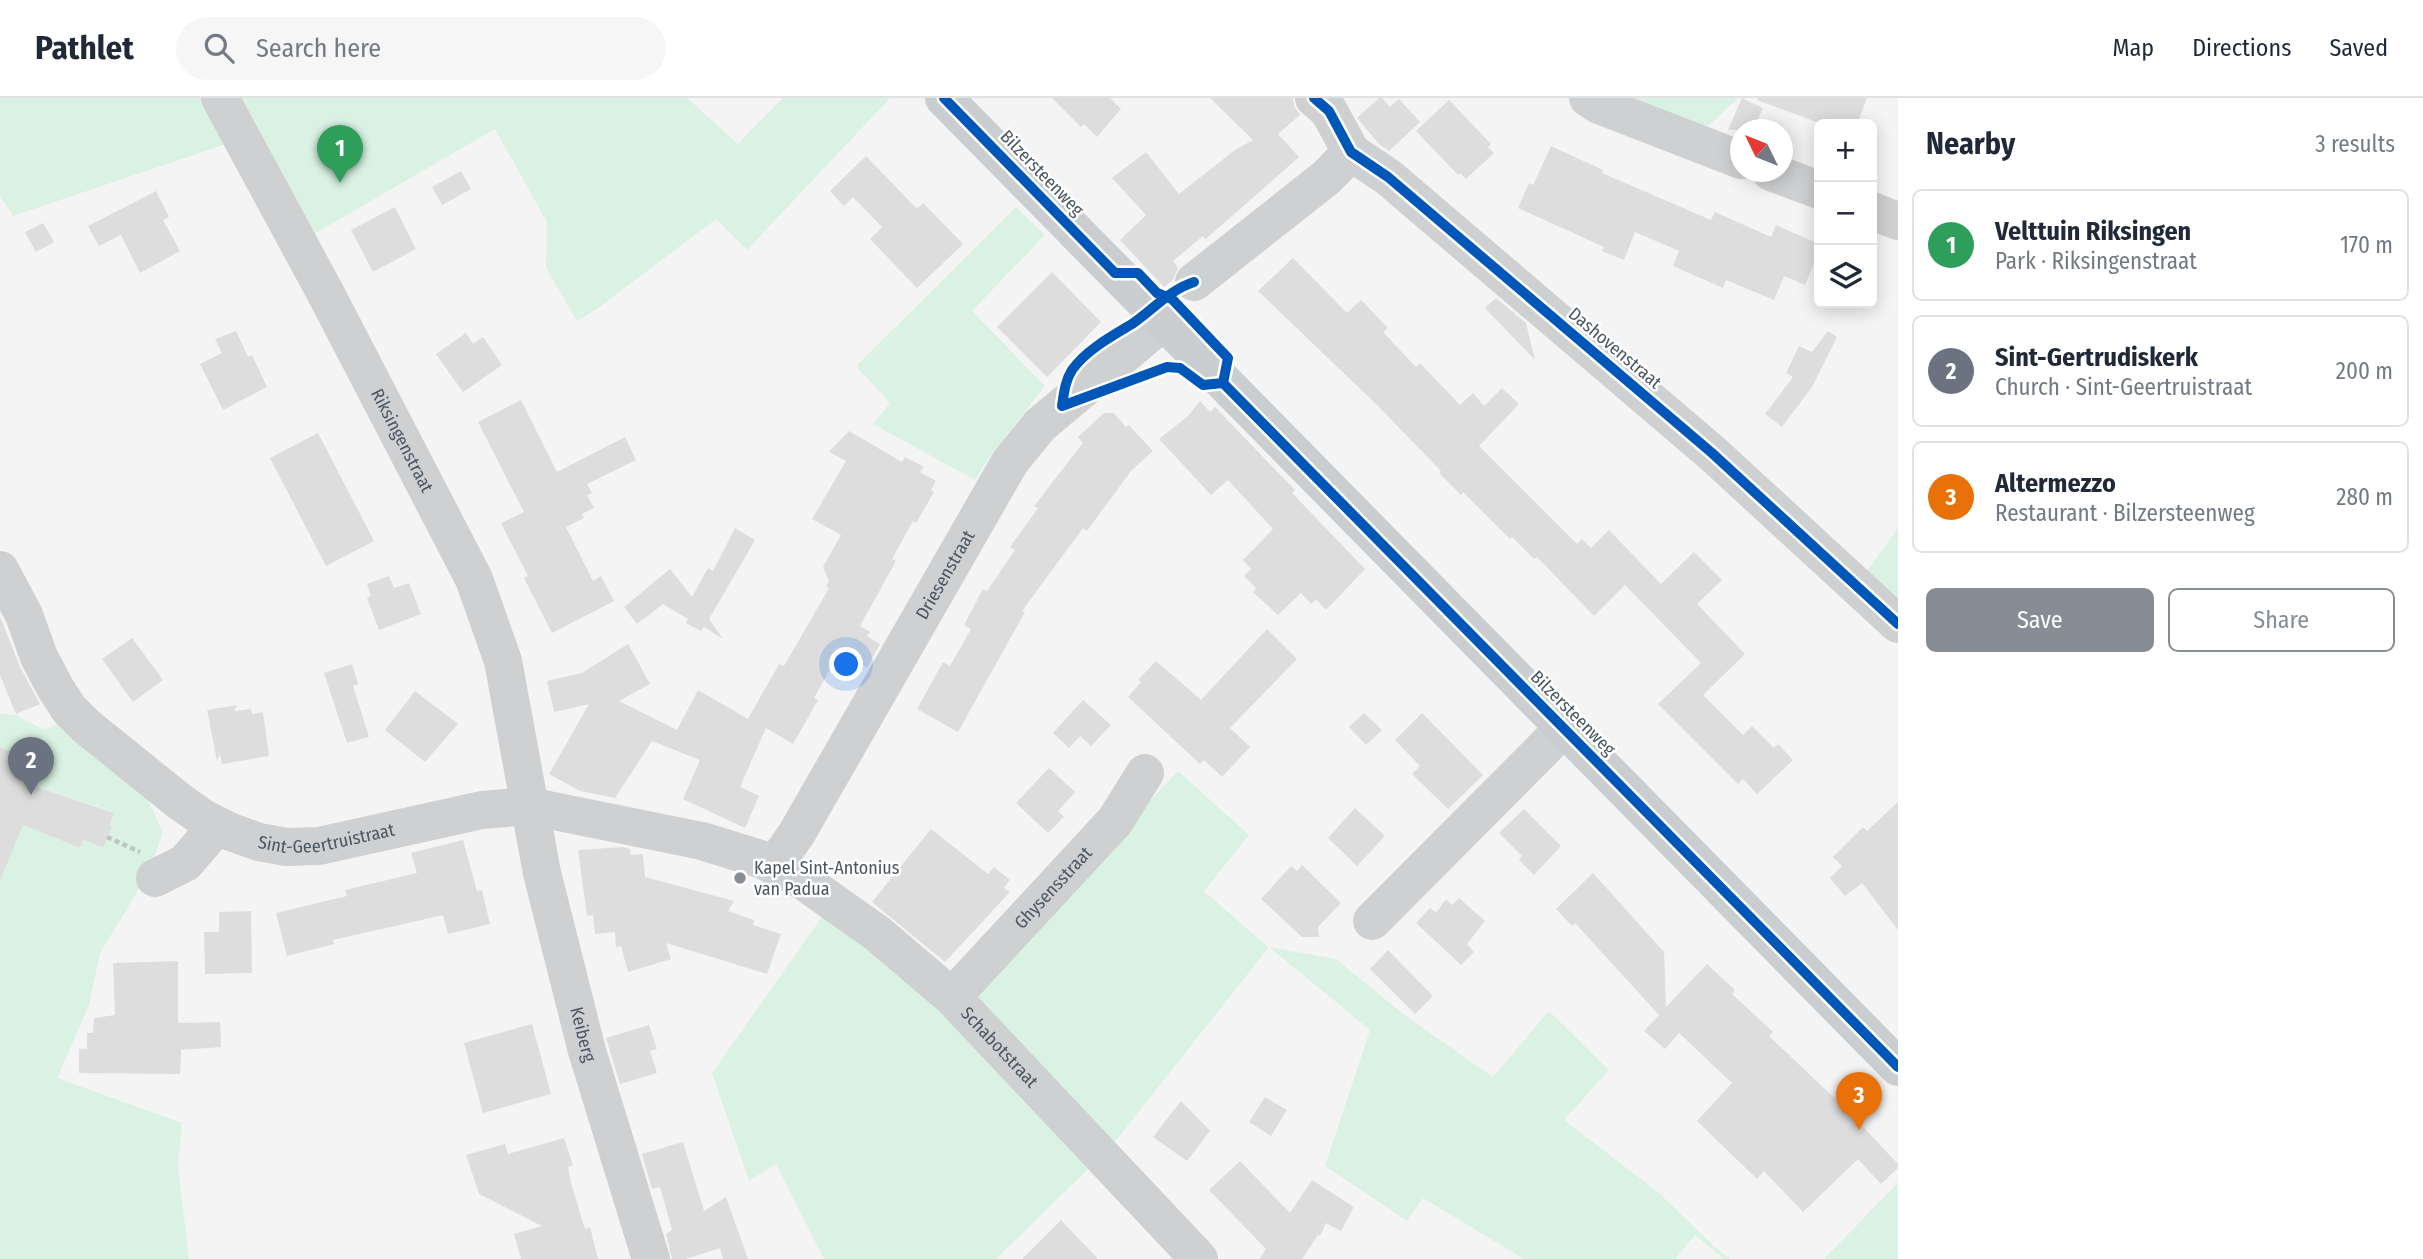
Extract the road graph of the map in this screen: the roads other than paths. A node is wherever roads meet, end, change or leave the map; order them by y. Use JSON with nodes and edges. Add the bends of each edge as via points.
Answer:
{"nodes":[{"id":1,"x":220,"y":98,"type":"edge"},
{"id":2,"x":944,"y":98,"type":"edge"},
{"id":3,"x":1588,"y":98,"type":"edge"},
{"id":4,"x":1330,"y":102,"type":"edge"},
{"id":5,"x":1351,"y":152,"type":"junction"},
{"id":6,"x":1730,"y":156,"type":"edge"},
{"id":7,"x":1793,"y":180,"type":"edge"},
{"id":8,"x":1814,"y":188,"type":"edge"},
{"id":9,"x":1877,"y":213,"type":"edge"},
{"id":10,"x":1898,"y":221,"type":"edge"},
{"id":11,"x":1194,"y":282,"type":"dead end"},
{"id":12,"x":1163,"y":322,"type":"junction"},
{"id":13,"x":0,"y":570,"type":"edge"},
{"id":14,"x":1898,"y":624,"type":"edge"},
{"id":15,"x":1564,"y":728,"type":"junction"},
{"id":16,"x":1144,"y":774,"type":"dead end"},
{"id":17,"x":529,"y":806,"type":"junction"},
{"id":18,"x":217,"y":826,"type":"junction"},
{"id":19,"x":774,"y":866,"type":"junction"},
{"id":20,"x":155,"y":878,"type":"dead end"},
{"id":21,"x":1372,"y":921,"type":"dead end"},
{"id":22,"x":952,"y":997,"type":"junction"},
{"id":23,"x":1898,"y":1067,"type":"edge"},
{"id":24,"x":651,"y":1259,"type":"edge"},
{"id":25,"x":1199,"y":1259,"type":"edge"}],
"edges":[{"from":1,"to":17,"type":"street","name":"Riksingenstraat","via":[[474,579],[503,661]]},
{"from":2,"to":12,"type":"main road","name":"Bilzersteenweg"},
{"from":3,"to":6,"type":"street"},
{"from":4,"to":5,"type":"street","name":"Dashovenstraat"},
{"from":5,"to":11,"type":"street","via":[[1327,177]]},
{"from":5,"to":14,"type":"street","name":"Dashovenstraat","via":[[1388,177],[1702,444]]},
{"from":7,"to":8,"type":"street"},
{"from":9,"to":10,"type":"street"},
{"from":12,"to":15,"type":"main road","name":"Bilzersteenweg"},
{"from":12,"to":19,"type":"street","name":"Driesenstraat","via":[[1040,425],[1010,462]]},
{"from":13,"to":18,"type":"street","name":"Sint-Geertruistraat","via":[[39,657],[69,709],[179,801]]},
{"from":15,"to":21,"type":"street","name":"Bilzersteenweg"},
{"from":15,"to":23,"type":"main road","name":"Bilzersteenweg"},
{"from":16,"to":22,"type":"street","name":"Ghysensstraat","via":[[1115,821]]},
{"from":17,"to":18,"type":"street","name":"Sint-Geertruistraat","via":[[482,810],[319,846],[259,842]]},
{"from":17,"to":19,"type":"street","name":"Sint-Geertruistraat","via":[[702,841]]},
{"from":17,"to":24,"type":"street","name":"Keiberg","via":[[587,1051]]},
{"from":18,"to":20,"type":"street","via":[[185,863]]},
{"from":19,"to":22,"type":"street","name":"Schabotstraat","via":[[799,878],[878,934]]},
{"from":22,"to":25,"type":"street","name":"Schabotstraat"}]}
